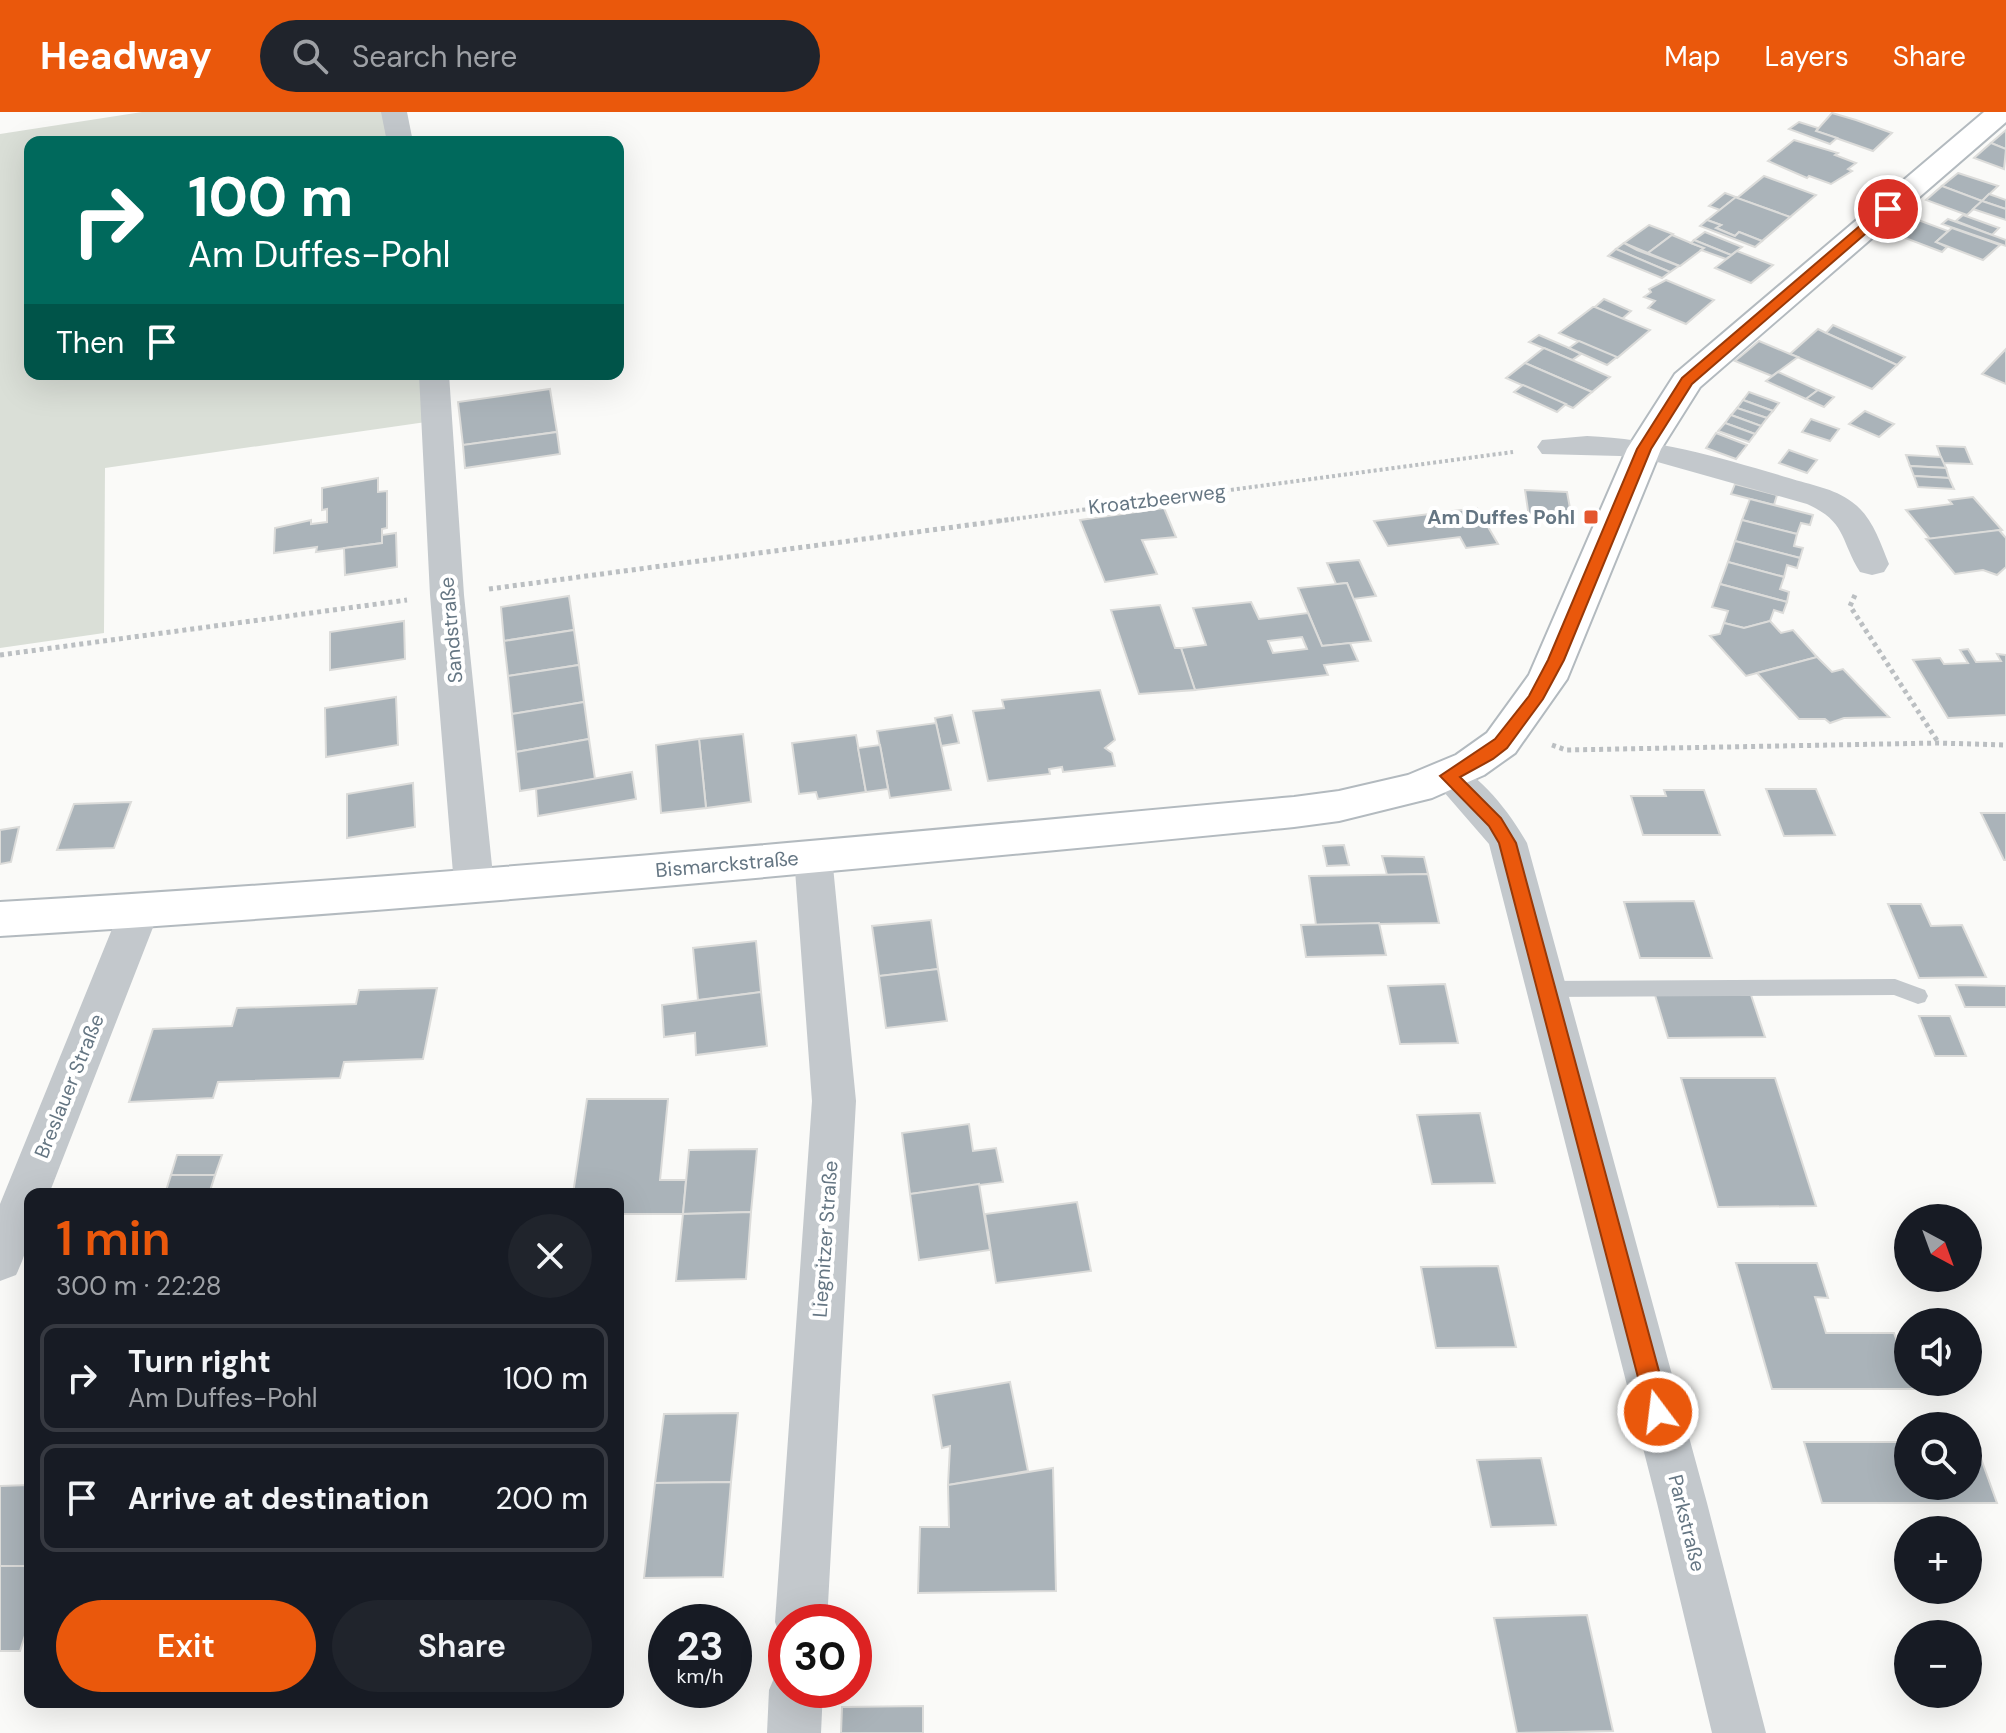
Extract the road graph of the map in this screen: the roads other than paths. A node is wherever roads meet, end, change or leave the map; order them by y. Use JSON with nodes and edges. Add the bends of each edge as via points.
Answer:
{"nodes":[{"id":1,"x":394,"y":112,"type":"edge"},
{"id":2,"x":2003,"y":112,"type":"edge"},
{"id":3,"x":399,"y":136,"type":"edge"},
{"id":4,"x":434,"y":380,"type":"edge"},
{"id":5,"x":1553,"y":447,"type":"road end"},
{"id":6,"x":1644,"y":449,"type":"junction"},
{"id":7,"x":1872,"y":564,"type":"road end"},
{"id":8,"x":1449,"y":776,"type":"junction"},
{"id":9,"x":813,"y":856,"type":"junction"},
{"id":10,"x":474,"y":885,"type":"junction"},
{"id":11,"x":139,"y":912,"type":"junction"},
{"id":12,"x":0,"y":919,"type":"edge"},
{"id":13,"x":1546,"y":989,"type":"junction"},
{"id":14,"x":1918,"y":996,"type":"dead end"},
{"id":15,"x":29,"y":1188,"type":"edge"},
{"id":16,"x":24,"y":1201,"type":"edge"},
{"id":17,"x":0,"y":1261,"type":"edge"},
{"id":18,"x":802,"y":1604,"type":"edge"},
{"id":19,"x":795,"y":1708,"type":"edge"},
{"id":20,"x":794,"y":1733,"type":"edge"},
{"id":21,"x":1739,"y":1733,"type":"edge"}],
"edges":[{"from":1,"to":3,"type":"street"},
{"from":2,"to":6,"type":"street","name":"Bismarckstraße","via":[[1703,365],[1674,399]]},
{"from":4,"to":10,"type":"street","name":"Sandstraße","via":[[447,595]]},
{"from":5,"to":6,"type":"street","via":[[1594,443]]},
{"from":6,"to":7,"type":"street","via":[[1829,501],[1856,522]]},
{"from":6,"to":8,"type":"street","name":"Bismarckstraße","via":[[1535,699],[1487,755]]},
{"from":8,"to":9,"type":"street","name":"Bismarckstraße","via":[[1383,798],[1309,810]]},
{"from":8,"to":13,"type":"street","name":"Parkstraße","via":[[1495,822],[1508,843]]},
{"from":9,"to":10,"type":"street","name":"Bismarckstraße"},
{"from":9,"to":18,"type":"street","name":"Liegnitzer Straße","via":[[834,1101]]},
{"from":10,"to":11,"type":"street","name":"Bismarckstraße"},
{"from":11,"to":12,"type":"street","name":"Bismarckstraße"},
{"from":11,"to":15,"type":"street","name":"Breslauer Straße"},
{"from":13,"to":14,"type":"lane","via":[[1895,987]]},
{"from":13,"to":21,"type":"street","name":"Parkstraße"},
{"from":16,"to":17,"type":"street","name":"Breslauer Straße"},
{"from":19,"to":20,"type":"street"}]}
